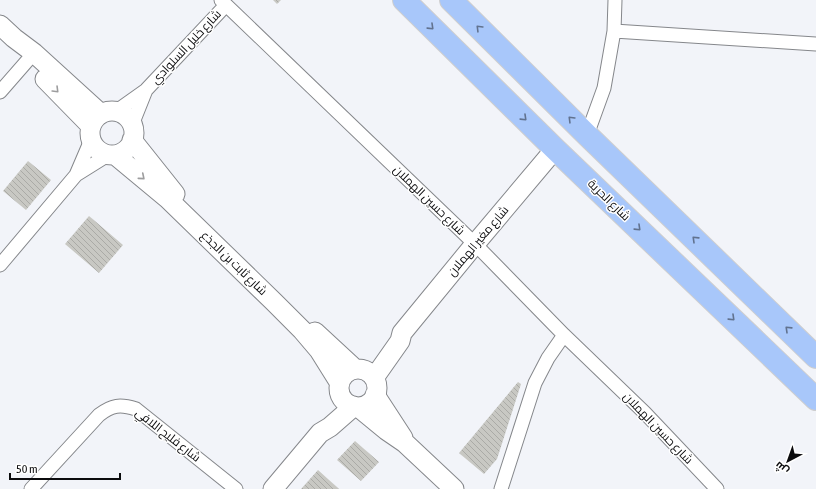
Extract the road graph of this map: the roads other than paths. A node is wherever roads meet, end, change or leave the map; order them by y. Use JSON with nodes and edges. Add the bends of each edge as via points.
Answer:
{"nodes":[{"id":1,"x":404,"y":0,"type":"edge"},
{"id":2,"x":451,"y":0,"type":"edge"},
{"id":3,"x":615,"y":0,"type":"edge"},
{"id":4,"x":224,"y":2,"type":"edge"},
{"id":5,"x":0,"y":24,"type":"edge"},
{"id":6,"x":614,"y":31,"type":"junction"},
{"id":7,"x":816,"y":44,"type":"edge"},
{"id":8,"x":30,"y":56,"type":"junction"},
{"id":9,"x":146,"y":90,"type":"junction"},
{"id":10,"x":0,"y":92,"type":"edge"},
{"id":11,"x":100,"y":123,"type":"junction"},
{"id":12,"x":132,"y":133,"type":"junction"},
{"id":13,"x":587,"y":135,"type":"junction"},
{"id":14,"x":555,"y":149,"type":"junction"},
{"id":15,"x":112,"y":155,"type":"junction"},
{"id":16,"x":76,"y":176,"type":"junction"},
{"id":17,"x":475,"y":244,"type":"junction"},
{"id":18,"x":0,"y":265,"type":"edge"},
{"id":19,"x":564,"y":335,"type":"junction"},
{"id":20,"x":816,"y":356,"type":"edge"},
{"id":21,"x":366,"y":378,"type":"junction"},
{"id":22,"x":339,"y":387,"type":"junction"},
{"id":23,"x":816,"y":399,"type":"edge"},
{"id":24,"x":356,"y":406,"type":"junction"},
{"id":25,"x":320,"y":433,"type":"junction"},
{"id":26,"x":406,"y":442,"type":"junction"},
{"id":27,"x":31,"y":489,"type":"edge"},
{"id":28,"x":236,"y":489,"type":"edge"},
{"id":29,"x":273,"y":489,"type":"edge"},
{"id":30,"x":454,"y":489,"type":"edge"},
{"id":31,"x":501,"y":489,"type":"edge"},
{"id":32,"x":717,"y":489,"type":"edge"}],
"edges":[{"from":1,"to":14,"type":"highway","name":"شارع الحرية","one_way":true},
{"from":13,"to":2,"type":"highway","one_way":true},
{"from":3,"to":6,"type":"street"},
{"from":4,"to":9,"type":"street","name":"شارع خليل السلوادي"},
{"from":4,"to":17,"type":"street","name":"شارع حسين الهملان"},
{"from":5,"to":8,"type":"street"},
{"from":6,"to":7,"type":"street"},
{"from":6,"to":13,"type":"street","via":[[604,88]]},
{"from":8,"to":10,"type":"street"},
{"from":8,"to":11,"type":"street"},
{"from":9,"to":11,"type":"street","name":"شارع خليل السلوادي"},
{"from":9,"to":12,"type":"street","name":"شارع خليل السلوادي"},
{"from":11,"to":12,"type":"street","via":[[122,114],[128,119]]},
{"from":11,"to":15,"type":"street","via":[[95,147]]},
{"from":11,"to":16,"type":"street"},
{"from":12,"to":15,"type":"street","via":[[128,147],[123,152]]},
{"from":12,"to":21,"type":"street","name":"شارع ثابت بن الجذع","via":[[174,193]]},
{"from":20,"to":13,"type":"highway","one_way":true},
{"from":14,"to":17,"type":"street","name":"شارع مغير الهملان"},
{"from":14,"to":23,"type":"highway","name":"شارع الحرية","one_way":true},
{"from":15,"to":16,"type":"street"},
{"from":15,"to":22,"type":"street","name":"شارع ثابت بن الجذع","one_way":true,"via":[[168,199],[280,307],[319,350]]},
{"from":16,"to":18,"type":"street"},
{"from":17,"to":19,"type":"street","name":"شارع حسين الهملان"},
{"from":17,"to":21,"type":"street","name":"شارع مغير الهملان","via":[[402,333],[395,336]]},
{"from":19,"to":31,"type":"street","via":[[535,383]]},
{"from":19,"to":32,"type":"street","name":"شارع حسين الهملان","via":[[645,413]]},
{"from":21,"to":22,"type":"street","via":[[347,372]]},
{"from":21,"to":24,"type":"street","via":[[370,402]]},
{"from":21,"to":26,"type":"street","name":"شارع ثابت بن الجذع"},
{"from":22,"to":24,"type":"street","via":[[340,395],[346,402]]},
{"from":22,"to":25,"type":"street"},
{"from":24,"to":25,"type":"street"},
{"from":24,"to":26,"type":"street","name":"شارع ثابت بن الجذع"},
{"from":25,"to":29,"type":"street"},
{"from":26,"to":30,"type":"street","name":"شارع ثابت بن الجذع"},
{"from":27,"to":28,"type":"street","name":"شارع فليح اللافي","via":[[99,415],[109,408],[126,406],[136,409]]}]}
